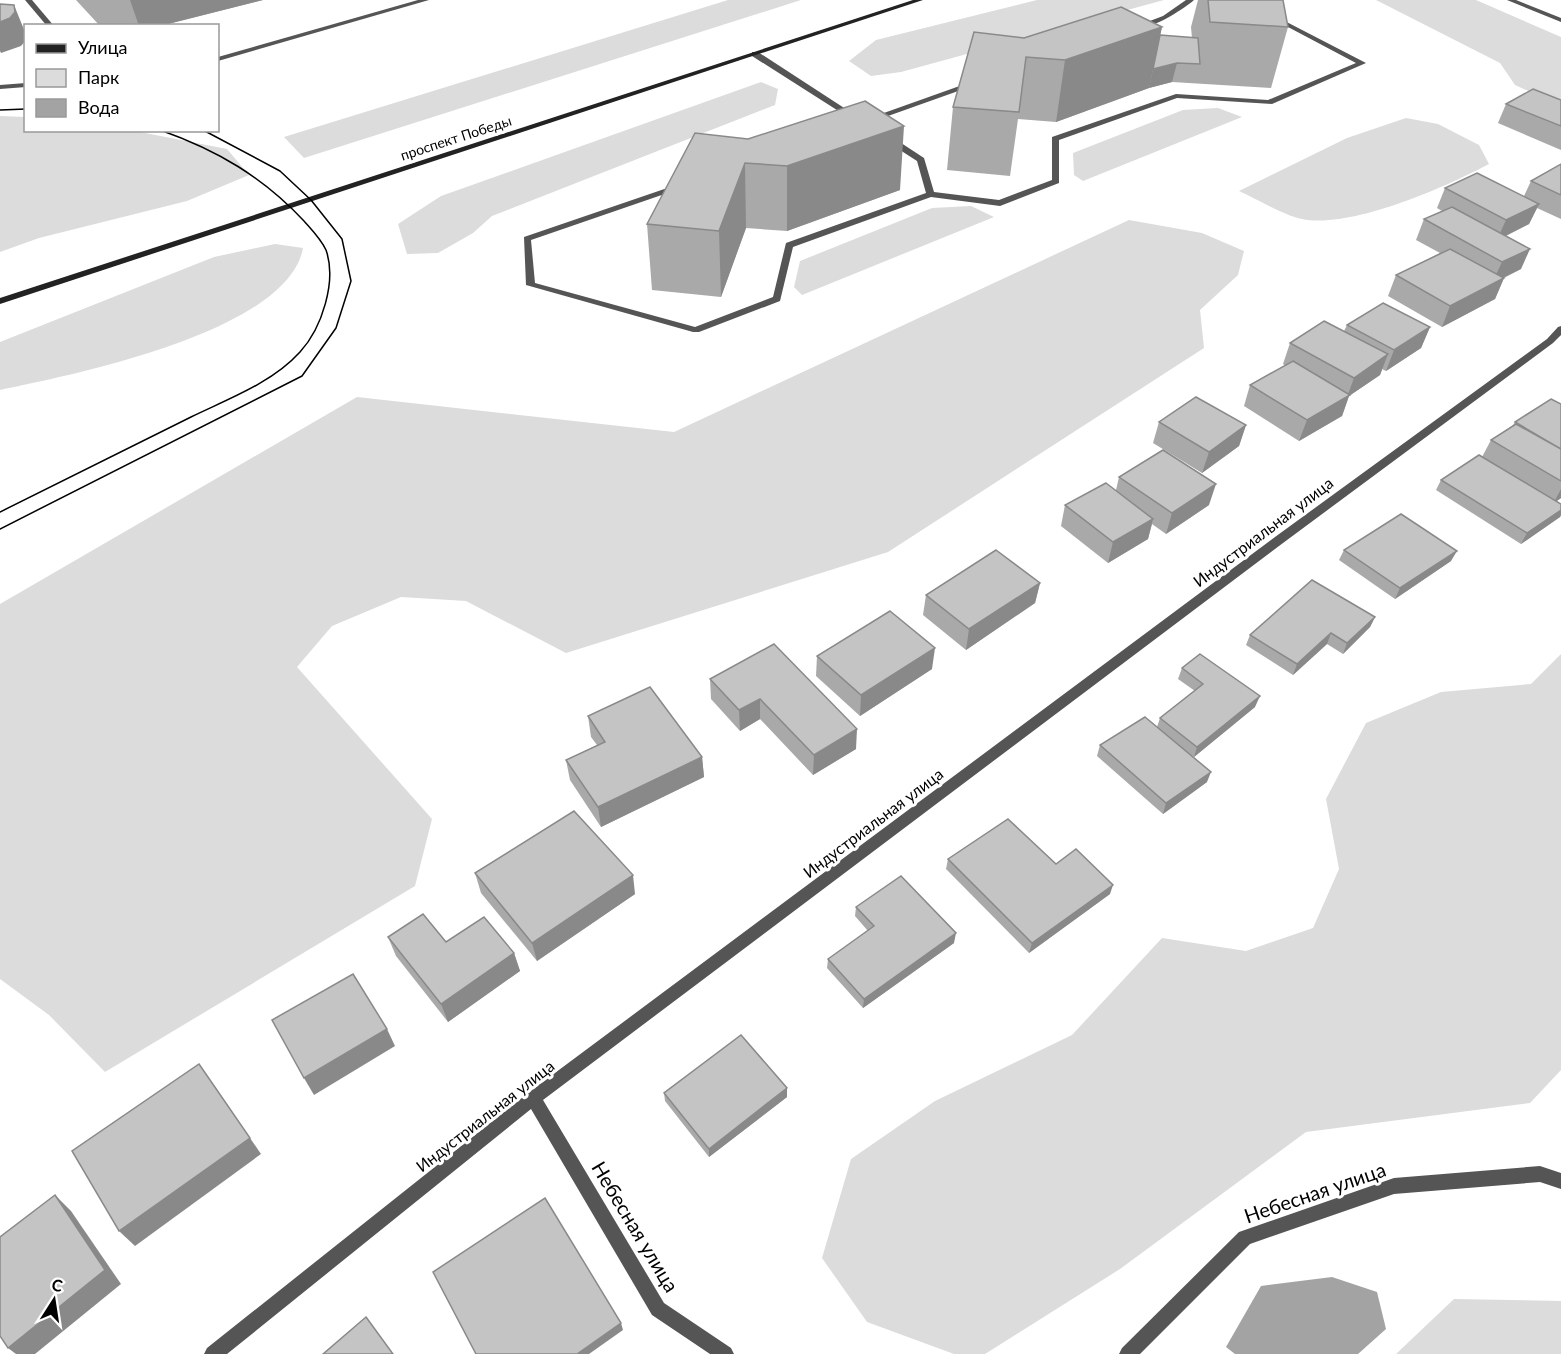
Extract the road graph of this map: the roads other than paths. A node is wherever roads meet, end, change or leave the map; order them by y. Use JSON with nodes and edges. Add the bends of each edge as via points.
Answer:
{"nodes":[{"id":1,"x":28,"y":0,"type":"edge"},
{"id":2,"x":426,"y":0,"type":"edge"},
{"id":3,"x":920,"y":0,"type":"edge"},
{"id":4,"x":1191,"y":0,"type":"edge"},
{"id":5,"x":1510,"y":0,"type":"edge"},
{"id":6,"x":1538,"y":0,"type":"edge"},
{"id":7,"x":1524,"y":5,"type":"junction"},
{"id":8,"x":1260,"y":10,"type":"edge"},
{"id":9,"x":1561,"y":20,"type":"edge"},
{"id":10,"x":49,"y":24,"type":"edge"},
{"id":11,"x":1131,"y":29,"type":"edge"},
{"id":12,"x":755,"y":54,"type":"junction"},
{"id":13,"x":219,"y":59,"type":"edge"},
{"id":14,"x":986,"y":80,"type":"edge"},
{"id":15,"x":24,"y":86,"type":"edge"},
{"id":16,"x":0,"y":87,"type":"edge"},
{"id":17,"x":862,"y":122,"type":"junction"},
{"id":18,"x":851,"y":126,"type":"edge"},
{"id":19,"x":872,"y":128,"type":"edge"},
{"id":20,"x":882,"y":135,"type":"edge"},
{"id":21,"x":693,"y":181,"type":"edge"},
{"id":22,"x":930,"y":194,"type":"junction"},
{"id":23,"x":0,"y":301,"type":"edge"},
{"id":24,"x":1561,"y":329,"type":"edge"},
{"id":25,"x":533,"y":1098,"type":"junction"},
{"id":26,"x":1561,"y":1181,"type":"edge"},
{"id":27,"x":213,"y":1354,"type":"edge"},
{"id":28,"x":726,"y":1354,"type":"edge"},
{"id":29,"x":1128,"y":1354,"type":"edge"}],
"edges":[{"from":1,"to":10,"type":"street"},
{"from":2,"to":13,"type":"street"},
{"from":3,"to":12,"type":"main road","name":"проспект Победы"},
{"from":4,"to":11,"type":"street","via":[[1165,17]]},
{"from":5,"to":7,"type":"street"},
{"from":6,"to":7,"type":"street"},
{"from":7,"to":9,"type":"street"},
{"from":8,"to":22,"type":"street","via":[[1362,63],[1269,102],[1176,96],[1055,139],[1056,181],[1000,203]]},
{"from":12,"to":17,"type":"street"},
{"from":12,"to":23,"type":"main road","name":"проспект Победы"},
{"from":14,"to":17,"type":"street"},
{"from":15,"to":16,"type":"street"},
{"from":17,"to":18,"type":"street"},
{"from":17,"to":19,"type":"street"},
{"from":20,"to":22,"type":"street","via":[[921,160]]},
{"from":21,"to":22,"type":"street","via":[[527,239],[531,285],[696,330],[777,299],[789,245]]},
{"from":24,"to":25,"type":"street","name":"Индустриальная улица","via":[[1550,341]]},
{"from":25,"to":27,"type":"street","name":"Индустриальная улица"},
{"from":25,"to":28,"type":"street","name":"Небесная улица","via":[[658,1309]]},
{"from":26,"to":29,"type":"street","name":"Небесная улица","via":[[1540,1174],[1394,1186],[1245,1238]]}]}
